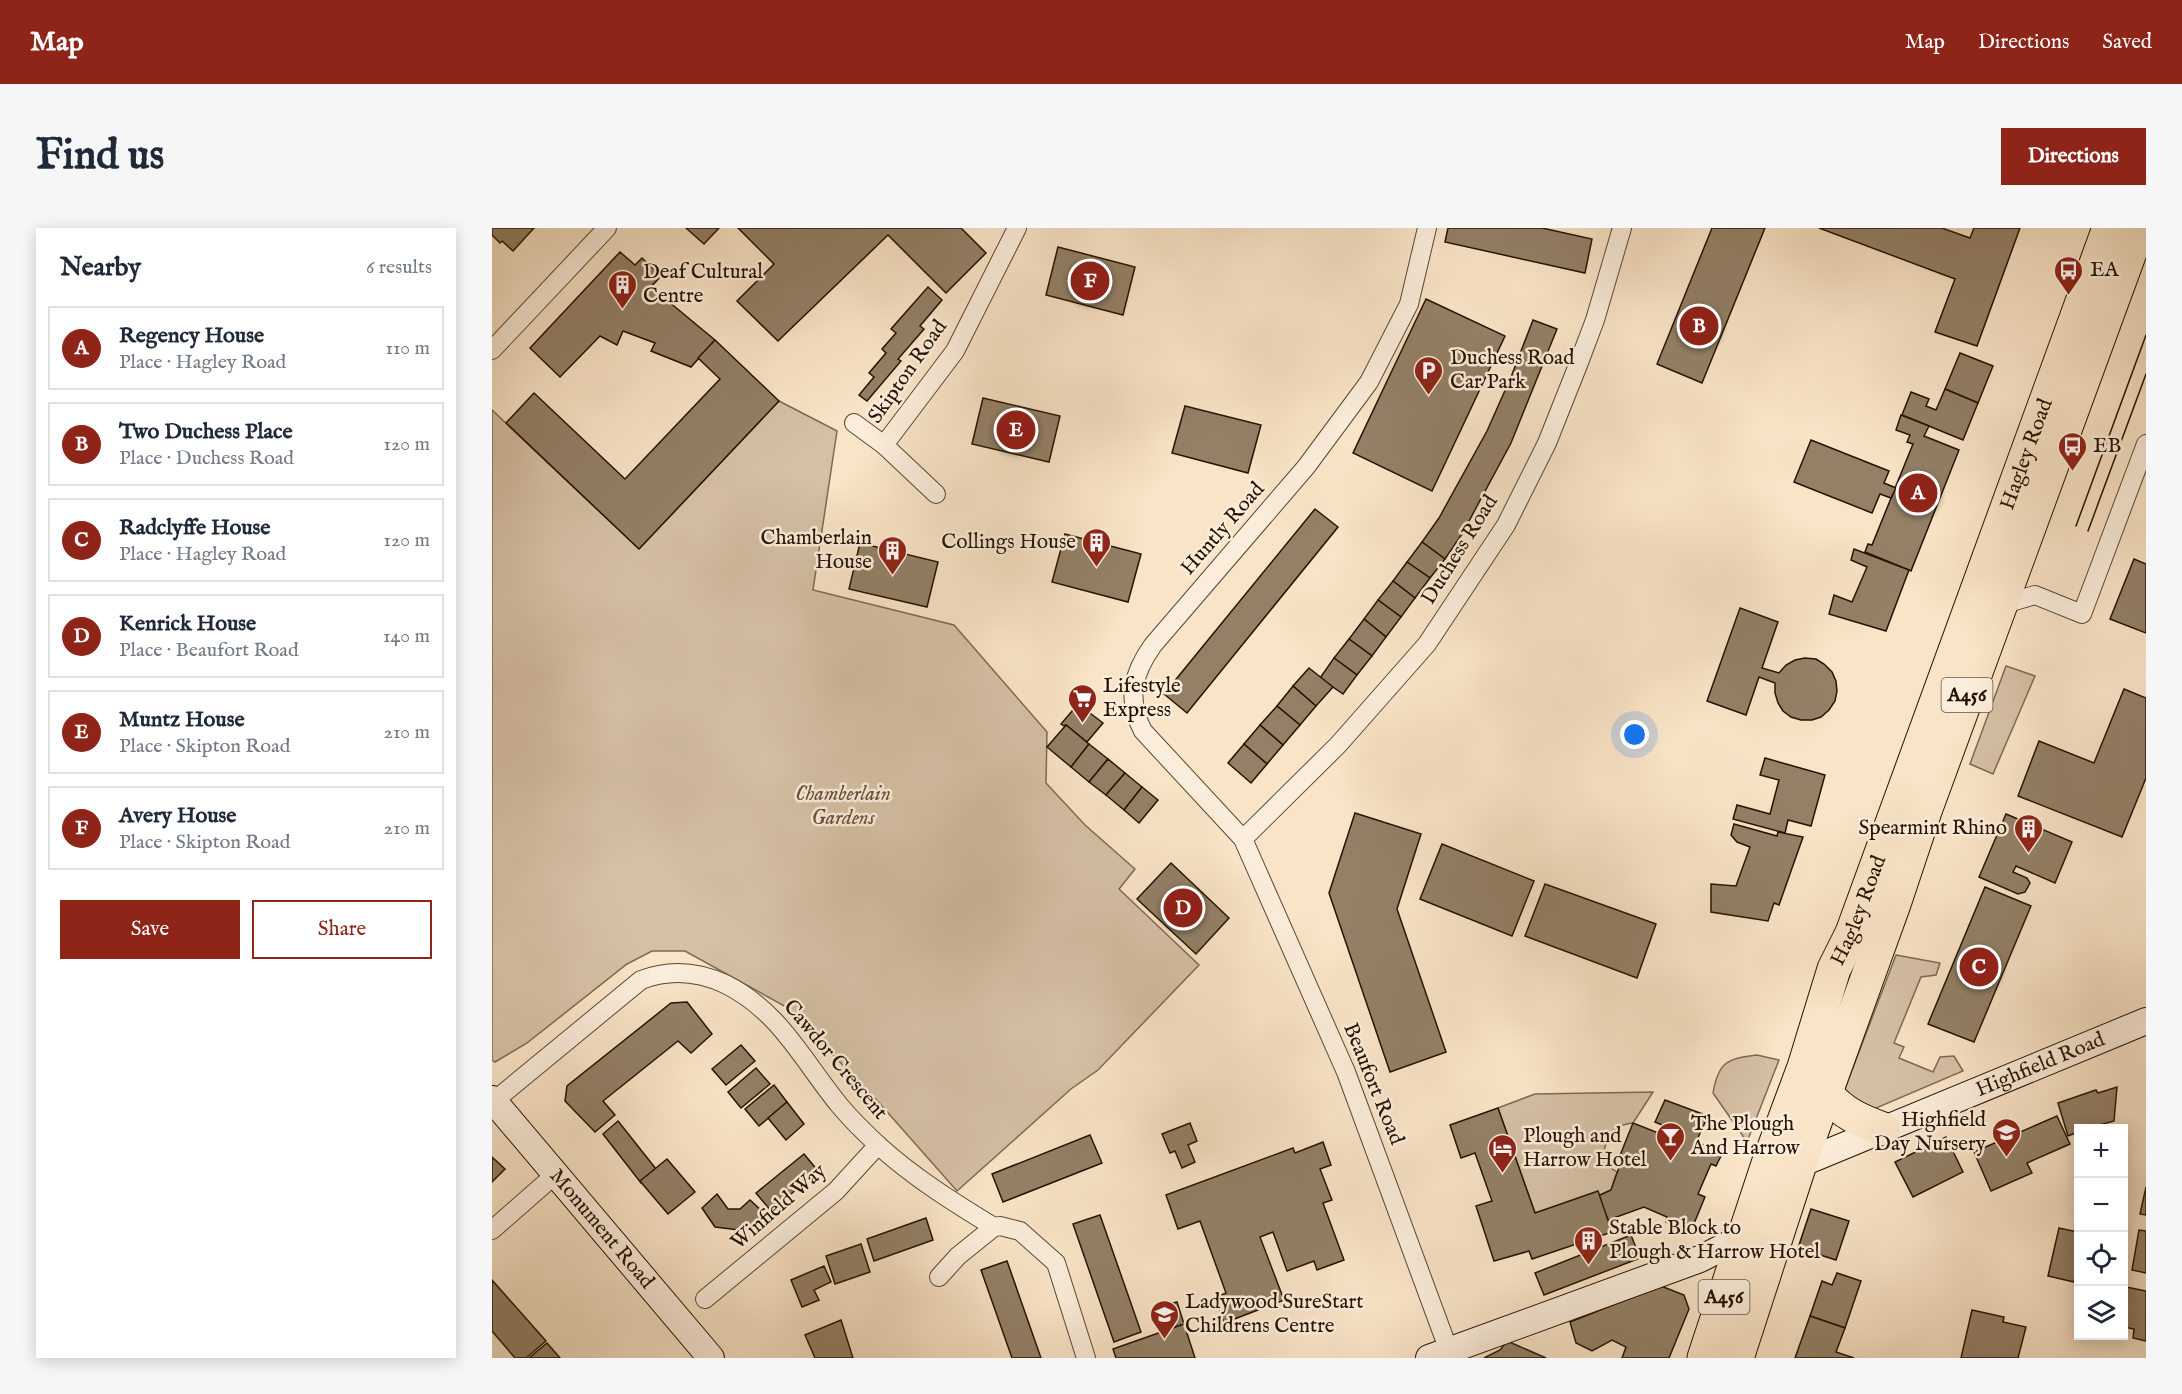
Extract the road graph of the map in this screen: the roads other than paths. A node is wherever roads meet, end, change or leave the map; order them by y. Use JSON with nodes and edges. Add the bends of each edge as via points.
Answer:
{"nodes":[{"id":1,"x":607,"y":228,"type":"edge"},
{"id":2,"x":1017,"y":228,"type":"edge"},
{"id":3,"x":1427,"y":228,"type":"edge"},
{"id":4,"x":1622,"y":228,"type":"edge"},
{"id":5,"x":2109,"y":228,"type":"edge"},
{"id":6,"x":2139,"y":228,"type":"edge"},
{"id":7,"x":492,"y":350,"type":"edge"},
{"id":8,"x":854,"y":423,"type":"dead end"},
{"id":9,"x":2146,"y":444,"type":"edge"},
{"id":10,"x":884,"y":445,"type":"junction"},
{"id":11,"x":936,"y":494,"type":"dead end"},
{"id":12,"x":2017,"y":562,"type":"junction"},
{"id":13,"x":2035,"y":595,"type":"junction"},
{"id":14,"x":2001,"y":605,"type":"junction"},
{"id":15,"x":1243,"y":839,"type":"junction"},
{"id":16,"x":2146,"y":1021,"type":"edge"},
{"id":17,"x":1827,"y":1094,"type":"junction"},
{"id":18,"x":493,"y":1100,"type":"edge"},
{"id":19,"x":1883,"y":1129,"type":"junction"},
{"id":20,"x":878,"y":1145,"type":"junction"},
{"id":21,"x":1800,"y":1164,"type":"junction"},
{"id":22,"x":557,"y":1173,"type":"junction"},
{"id":23,"x":994,"y":1227,"type":"junction"},
{"id":24,"x":492,"y":1230,"type":"edge"},
{"id":25,"x":1760,"y":1234,"type":"junction"},
{"id":26,"x":939,"y":1277,"type":"dead end"},
{"id":27,"x":705,"y":1299,"type":"dead end"},
{"id":28,"x":1439,"y":1354,"type":"edge"},
{"id":29,"x":711,"y":1358,"type":"edge"},
{"id":30,"x":1086,"y":1358,"type":"edge"},
{"id":31,"x":1704,"y":1358,"type":"edge"},
{"id":32,"x":1737,"y":1358,"type":"edge"}],
"edges":[{"from":1,"to":7,"type":"street"},
{"from":2,"to":10,"type":"street","name":"Skipton Road","via":[[955,351]]},
{"from":3,"to":15,"type":"street","name":"Huntly Road","via":[[1409,304],[1369,381],[1306,467],[1153,645],[1135,677],[1134,703],[1143,731]]},
{"from":4,"to":15,"type":"street","name":"Duchess Road","via":[[1578,366],[1547,443],[1506,525],[1427,644],[1338,746]]},
{"from":5,"to":25,"type":"highway","name":"Hagley Road","number":"A456","via":[[1852,933],[1834,969]]},
{"from":6,"to":12,"type":"highway","name":"Hagley Road","number":"A456"},
{"from":8,"to":10,"type":"street","name":"Skipton Road"},
{"from":9,"to":13,"type":"street","via":[[2082,614]]},
{"from":10,"to":11,"type":"street","name":"Skipton Road"},
{"from":12,"to":13,"type":"street"},
{"from":12,"to":14,"type":"highway","name":"Hagley Road","number":"A456"},
{"from":13,"to":14,"type":"street"},
{"from":14,"to":17,"type":"highway","name":"Hagley Road","number":"A456"},
{"from":15,"to":28,"type":"street","name":"Beaufort Road","via":[[1346,1072]]},
{"from":16,"to":19,"type":"main road","name":"Highfield Road"},
{"from":17,"to":19,"type":"highway","via":[[1837,1107]]},
{"from":17,"to":21,"type":"highway","name":"Hagley Road","number":"A456"},
{"from":18,"to":20,"type":"street","name":"Cawdor Crescent","via":[[632,986],[653,976],[688,972],[735,989],[772,1017],[839,1105]]},
{"from":18,"to":22,"type":"main road","name":"Monument Road"},
{"from":19,"to":21,"type":"main road","name":"Highfield Road"},
{"from":20,"to":23,"type":"street","name":"Cawdor Crescent","via":[[942,1195]]},
{"from":20,"to":27,"type":"street","name":"Winfield Way","via":[[836,1191]]},
{"from":21,"to":25,"type":"highway","name":"Hagley Road","number":"A456"},
{"from":22,"to":24,"type":"street"},
{"from":22,"to":29,"type":"main road","name":"Monument Road"},
{"from":23,"to":26,"type":"street"},
{"from":23,"to":30,"type":"street","name":"Cawdor Crescent","via":[[1020,1231],[1056,1263]]},
{"from":25,"to":28,"type":"main road"},
{"from":25,"to":31,"type":"highway","name":"Hagley Road","number":"A456"},
{"from":25,"to":32,"type":"highway","name":"Hagley Road","number":"A456"}]}
